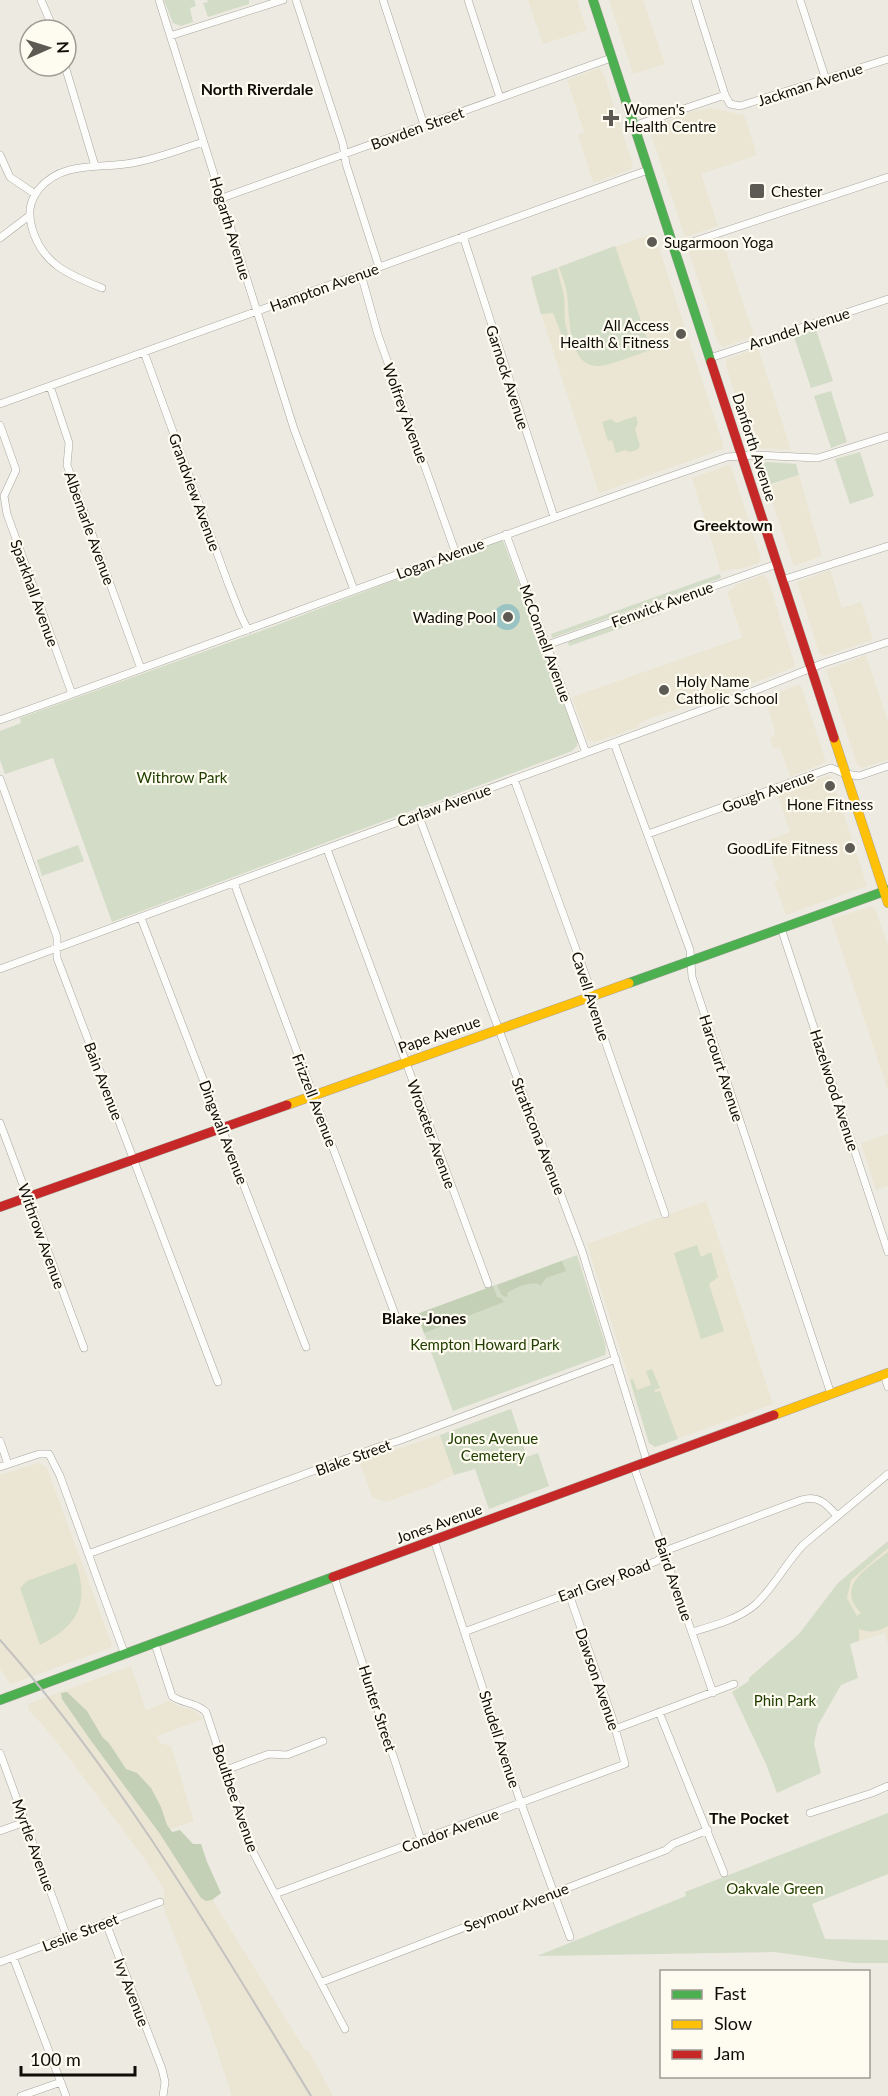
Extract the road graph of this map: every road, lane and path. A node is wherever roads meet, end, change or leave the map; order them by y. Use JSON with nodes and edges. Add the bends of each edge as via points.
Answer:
{"nodes":[{"id":1,"x":41,"y":0,"type":"edge"},
{"id":2,"x":159,"y":0,"type":"edge"},
{"id":3,"x":283,"y":0,"type":"edge"},
{"id":4,"x":296,"y":0,"type":"edge"},
{"id":5,"x":382,"y":0,"type":"edge"},
{"id":6,"x":468,"y":0,"type":"edge"},
{"id":7,"x":593,"y":0,"type":"edge"},
{"id":8,"x":694,"y":0,"type":"edge"},
{"id":9,"x":800,"y":0,"type":"edge"},
{"id":10,"x":49,"y":18,"type":"edge"},
{"id":11,"x":170,"y":36,"type":"junction"},
{"id":12,"x":611,"y":58,"type":"junction"},
{"id":13,"x":888,"y":59,"type":"edge"},
{"id":14,"x":69,"y":78,"type":"edge"},
{"id":15,"x":826,"y":80,"type":"junction"},
{"id":16,"x":724,"y":95,"type":"junction"},
{"id":17,"x":500,"y":98,"type":"junction"},
{"id":18,"x":424,"y":125,"type":"junction"},
{"id":19,"x":633,"y":126,"type":"junction"},
{"id":20,"x":203,"y":142,"type":"junction"},
{"id":21,"x":0,"y":154,"type":"edge"},
{"id":22,"x":344,"y":154,"type":"junction"},
{"id":23,"x":95,"y":166,"type":"junction"},
{"id":24,"x":648,"y":170,"type":"junction"},
{"id":25,"x":888,"y":177,"type":"edge"},
{"id":26,"x":35,"y":194,"type":"junction"},
{"id":27,"x":222,"y":198,"type":"junction"},
{"id":28,"x":29,"y":216,"type":"junction"},
{"id":29,"x":463,"y":236,"type":"junction"},
{"id":30,"x":0,"y":238,"type":"edge"},
{"id":31,"x":674,"y":248,"type":"junction"},
{"id":32,"x":379,"y":267,"type":"junction"},
{"id":33,"x":361,"y":274,"type":"junction"},
{"id":34,"x":102,"y":288,"type":"dead end"},
{"id":35,"x":888,"y":299,"type":"edge"},
{"id":36,"x":257,"y":311,"type":"junction"},
{"id":37,"x":144,"y":352,"type":"junction"},
{"id":38,"x":710,"y":358,"type":"junction"},
{"id":39,"x":50,"y":386,"type":"junction"},
{"id":40,"x":0,"y":404,"type":"edge"},
{"id":41,"x":0,"y":425,"type":"edge"},
{"id":42,"x":888,"y":436,"type":"edge"},
{"id":43,"x":742,"y":456,"type":"junction"},
{"id":44,"x":554,"y":517,"type":"junction"},
{"id":45,"x":506,"y":534,"type":"junction"},
{"id":46,"x":888,"y":546,"type":"edge"},
{"id":47,"x":455,"y":551,"type":"junction"},
{"id":48,"x":777,"y":564,"type":"junction"},
{"id":49,"x":783,"y":580,"type":"junction"},
{"id":50,"x":354,"y":590,"type":"junction"},
{"id":51,"x":248,"y":630,"type":"junction"},
{"id":52,"x":888,"y":642,"type":"edge"},
{"id":53,"x":547,"y":645,"type":"junction"},
{"id":54,"x":811,"y":668,"type":"junction"},
{"id":55,"x":141,"y":669,"type":"junction"},
{"id":56,"x":72,"y":694,"type":"junction"},
{"id":57,"x":0,"y":720,"type":"edge"},
{"id":58,"x":614,"y":743,"type":"junction"},
{"id":59,"x":586,"y":753,"type":"junction"},
{"id":60,"x":888,"y":766,"type":"edge"},
{"id":61,"x":846,"y":774,"type":"junction"},
{"id":62,"x":0,"y":779,"type":"edge"},
{"id":63,"x":514,"y":779,"type":"junction"},
{"id":64,"x":418,"y":814,"type":"junction"},
{"id":65,"x":648,"y":834,"type":"junction"},
{"id":66,"x":327,"y":849,"type":"junction"},
{"id":67,"x":234,"y":883,"type":"junction"},
{"id":68,"x":886,"y":891,"type":"edge"},
{"id":69,"x":888,"y":903,"type":"edge"},
{"id":70,"x":141,"y":918,"type":"junction"},
{"id":71,"x":782,"y":928,"type":"junction"},
{"id":72,"x":56,"y":949,"type":"junction"},
{"id":73,"x":689,"y":960,"type":"junction"},
{"id":74,"x":0,"y":969,"type":"edge"},
{"id":75,"x":591,"y":995,"type":"junction"},
{"id":76,"x":499,"y":1029,"type":"junction"},
{"id":77,"x":405,"y":1061,"type":"junction"},
{"id":78,"x":313,"y":1095,"type":"junction"},
{"id":79,"x":0,"y":1124,"type":"edge"},
{"id":80,"x":222,"y":1128,"type":"junction"},
{"id":81,"x":134,"y":1159,"type":"junction"},
{"id":82,"x":28,"y":1197,"type":"junction"},
{"id":83,"x":0,"y":1207,"type":"edge"},
{"id":84,"x":665,"y":1214,"type":"dead end"},
{"id":85,"x":888,"y":1252,"type":"edge"},
{"id":86,"x":488,"y":1284,"type":"dead end"},
{"id":87,"x":396,"y":1317,"type":"dead end"},
{"id":88,"x":306,"y":1347,"type":"dead end"},
{"id":89,"x":84,"y":1348,"type":"dead end"},
{"id":90,"x":616,"y":1359,"type":"junction"},
{"id":91,"x":886,"y":1374,"type":"edge"},
{"id":92,"x":218,"y":1382,"type":"dead end"},
{"id":93,"x":888,"y":1387,"type":"edge"},
{"id":94,"x":831,"y":1394,"type":"junction"},
{"id":95,"x":0,"y":1441,"type":"edge"},
{"id":96,"x":647,"y":1462,"type":"junction"},
{"id":97,"x":8,"y":1464,"type":"junction"},
{"id":98,"x":0,"y":1467,"type":"edge"},
{"id":99,"x":634,"y":1467,"type":"junction"},
{"id":100,"x":888,"y":1474,"type":"edge"},
{"id":101,"x":837,"y":1516,"type":"junction"},
{"id":102,"x":434,"y":1540,"type":"junction"},
{"id":103,"x":88,"y":1554,"type":"junction"},
{"id":104,"x":665,"y":1554,"type":"junction"},
{"id":105,"x":334,"y":1577,"type":"junction"},
{"id":106,"x":569,"y":1593,"type":"junction"},
{"id":107,"x":464,"y":1632,"type":"junction"},
{"id":108,"x":692,"y":1632,"type":"junction"},
{"id":109,"x":155,"y":1644,"type":"junction"},
{"id":110,"x":125,"y":1655,"type":"junction"},
{"id":111,"x":734,"y":1684,"type":"dead end"},
{"id":112,"x":713,"y":1693,"type":"junction"},
{"id":113,"x":0,"y":1701,"type":"edge"},
{"id":114,"x":659,"y":1712,"type":"junction"},
{"id":115,"x":615,"y":1729,"type":"junction"},
{"id":116,"x":323,"y":1741,"type":"dead end"},
{"id":117,"x":0,"y":1753,"type":"edge"},
{"id":118,"x":625,"y":1764,"type":"joint"},
{"id":119,"x":226,"y":1770,"type":"junction"},
{"id":120,"x":888,"y":1786,"type":"edge"},
{"id":121,"x":522,"y":1804,"type":"junction"},
{"id":122,"x":810,"y":1813,"type":"dead end"},
{"id":123,"x":25,"y":1821,"type":"junction"},
{"id":124,"x":708,"y":1830,"type":"junction"},
{"id":125,"x":0,"y":1831,"type":"edge"},
{"id":126,"x":421,"y":1840,"type":"junction"},
{"id":127,"x":724,"y":1873,"type":"dead end"},
{"id":128,"x":554,"y":1893,"type":"junction"},
{"id":129,"x":275,"y":1894,"type":"junction"},
{"id":130,"x":160,"y":1902,"type":"dead end"},
{"id":131,"x":106,"y":1923,"type":"junction"},
{"id":132,"x":570,"y":1936,"type":"dead end"},
{"id":133,"x":67,"y":1937,"type":"junction"},
{"id":134,"x":13,"y":1957,"type":"junction"},
{"id":135,"x":0,"y":1962,"type":"edge"},
{"id":136,"x":322,"y":1982,"type":"junction"},
{"id":137,"x":345,"y":2029,"type":"dead end"},
{"id":138,"x":61,"y":2082,"type":"junction"},
{"id":139,"x":21,"y":2096,"type":"edge"},
{"id":140,"x":66,"y":2096,"type":"edge"},
{"id":141,"x":163,"y":2096,"type":"edge"}],
"edges":[{"from":1,"to":10,"type":"street"},
{"from":2,"to":11,"type":"street","name":"Hogarth Avenue"},
{"from":3,"to":11,"type":"street"},
{"from":4,"to":22,"type":"street"},
{"from":5,"to":18,"type":"street"},
{"from":6,"to":17,"type":"street"},
{"from":7,"to":12,"type":"main road","name":"Danforth Avenue"},
{"from":8,"to":16,"type":"street"},
{"from":9,"to":15,"type":"street"},
{"from":11,"to":20,"type":"street","name":"Hogarth Avenue"},
{"from":12,"to":17,"type":"street","name":"Bowden Street"},
{"from":12,"to":19,"type":"main road","name":"Danforth Avenue"},
{"from":13,"to":15,"type":"street","name":"Jackman Avenue"},
{"from":14,"to":23,"type":"street"},
{"from":15,"to":16,"type":"street","name":"Jackman Avenue","via":[[740,106],[730,104]]},
{"from":16,"to":19,"type":"street"},
{"from":17,"to":18,"type":"street","name":"Bowden Street"},
{"from":18,"to":22,"type":"street","name":"Bowden Street"},
{"from":19,"to":24,"type":"main road","name":"Danforth Avenue"},
{"from":20,"to":23,"type":"street","via":[[137,162]]},
{"from":20,"to":27,"type":"street","name":"Hogarth Avenue"},
{"from":21,"to":26,"type":"street","via":[[10,177]]},
{"from":22,"to":27,"type":"street","name":"Bowden Street"},
{"from":22,"to":32,"type":"street"},
{"from":23,"to":26,"type":"street","via":[[58,174]]},
{"from":24,"to":29,"type":"street","name":"Hampton Avenue"},
{"from":24,"to":31,"type":"main road","name":"Danforth Avenue"},
{"from":25,"to":31,"type":"street"},
{"from":26,"to":28,"type":"street"},
{"from":27,"to":36,"type":"street","name":"Hogarth Avenue"},
{"from":28,"to":30,"type":"street"},
{"from":28,"to":34,"type":"street","via":[[34,235],[55,266]]},
{"from":29,"to":32,"type":"street","name":"Hampton Avenue"},
{"from":29,"to":44,"type":"street","name":"Garnock Avenue"},
{"from":31,"to":38,"type":"main road","name":"Danforth Avenue"},
{"from":32,"to":33,"type":"street","name":"Hampton Avenue"},
{"from":33,"to":36,"type":"street","name":"Hampton Avenue"},
{"from":33,"to":47,"type":"street","name":"Wolfrey Avenue","via":[[378,335]]},
{"from":35,"to":38,"type":"street","name":"Arundel Avenue"},
{"from":36,"to":37,"type":"street","name":"Hampton Avenue"},
{"from":36,"to":50,"type":"street","name":"Hogarth Avenue","via":[[294,429]]},
{"from":37,"to":39,"type":"street","name":"Hampton Avenue"},
{"from":37,"to":51,"type":"street","name":"Grandview Avenue"},
{"from":38,"to":43,"type":"main road","name":"Danforth Avenue"},
{"from":39,"to":40,"type":"street","name":"Hampton Avenue"},
{"from":39,"to":55,"type":"street","name":"Albemarle Avenue","via":[[69,443],[67,465]]},
{"from":41,"to":56,"type":"street","name":"Sparkhall Avenue","via":[[16,470],[4,496],[7,514]]},
{"from":42,"to":43,"type":"street","name":"Logan Avenue","via":[[818,458]]},
{"from":43,"to":44,"type":"street","name":"Logan Avenue","via":[[727,457]]},
{"from":43,"to":48,"type":"main road","name":"Danforth Avenue"},
{"from":44,"to":45,"type":"street","name":"Logan Avenue"},
{"from":45,"to":47,"type":"street","name":"Logan Avenue"},
{"from":45,"to":53,"type":"street","name":"McConnell Avenue"},
{"from":46,"to":49,"type":"street"},
{"from":47,"to":50,"type":"street","name":"Logan Avenue"},
{"from":48,"to":49,"type":"main road","name":"Danforth Avenue"},
{"from":48,"to":53,"type":"street","name":"Fenwick Avenue"},
{"from":49,"to":54,"type":"main road","name":"Danforth Avenue"},
{"from":50,"to":51,"type":"street","name":"Logan Avenue"},
{"from":51,"to":55,"type":"street","name":"Logan Avenue"},
{"from":52,"to":54,"type":"street","name":"Carlaw Avenue"},
{"from":53,"to":59,"type":"street","name":"McConnell Avenue"},
{"from":54,"to":58,"type":"street","name":"Carlaw Avenue"},
{"from":54,"to":61,"type":"main road","name":"Danforth Avenue"},
{"from":55,"to":56,"type":"street","name":"Logan Avenue"},
{"from":56,"to":57,"type":"street","name":"Logan Avenue"},
{"from":58,"to":59,"type":"street","name":"Carlaw Avenue"},
{"from":58,"to":65,"type":"street","name":"Harcourt Avenue"},
{"from":59,"to":63,"type":"street","name":"Carlaw Avenue"},
{"from":60,"to":61,"type":"street","name":"Gough Avenue","via":[[859,776]]},
{"from":61,"to":65,"type":"street","name":"Gough Avenue","via":[[831,768]]},
{"from":61,"to":68,"type":"main road","name":"Danforth Avenue"},
{"from":62,"to":72,"type":"street","name":"Bain Avenue","via":[[57,937]]},
{"from":63,"to":64,"type":"street","name":"Carlaw Avenue"},
{"from":63,"to":75,"type":"street","name":"Cavell Avenue"},
{"from":64,"to":66,"type":"street","name":"Carlaw Avenue"},
{"from":64,"to":76,"type":"street","name":"Strathcona Avenue"},
{"from":65,"to":73,"type":"street","name":"Harcourt Avenue","via":[[690,950]]},
{"from":66,"to":67,"type":"street","name":"Carlaw Avenue"},
{"from":66,"to":77,"type":"street","name":"Wroxeter Avenue"},
{"from":67,"to":70,"type":"street","name":"Carlaw Avenue"},
{"from":67,"to":78,"type":"street","name":"Frizzell Avenue"},
{"from":68,"to":69,"type":"main road","name":"Danforth Avenue"},
{"from":68,"to":71,"type":"main road","name":"Pape Avenue"},
{"from":70,"to":72,"type":"street","name":"Carlaw Avenue"},
{"from":70,"to":80,"type":"street","name":"Dingwall Avenue"},
{"from":71,"to":73,"type":"main road","name":"Pape Avenue"},
{"from":71,"to":85,"type":"street","name":"Hazelwood Avenue"},
{"from":72,"to":74,"type":"street","name":"Carlaw Avenue"},
{"from":72,"to":81,"type":"street","name":"Bain Avenue"},
{"from":73,"to":75,"type":"main road","name":"Pape Avenue"},
{"from":73,"to":94,"type":"street","name":"Harcourt Avenue"},
{"from":75,"to":76,"type":"main road","name":"Pape Avenue"},
{"from":75,"to":84,"type":"street","name":"Cavell Avenue"},
{"from":76,"to":77,"type":"main road","name":"Pape Avenue"},
{"from":76,"to":90,"type":"street","name":"Strathcona Avenue","via":[[582,1251]]},
{"from":77,"to":78,"type":"main road","name":"Pape Avenue"},
{"from":77,"to":86,"type":"street","name":"Wroxeter Avenue"},
{"from":78,"to":80,"type":"main road","name":"Pape Avenue"},
{"from":78,"to":87,"type":"street","name":"Frizzell Avenue"},
{"from":79,"to":82,"type":"street","name":"Withrow Avenue"},
{"from":80,"to":81,"type":"main road","name":"Pape Avenue"},
{"from":80,"to":88,"type":"street","name":"Dingwall Avenue"},
{"from":81,"to":82,"type":"main road","name":"Pape Avenue"},
{"from":81,"to":92,"type":"street","name":"Bain Avenue"},
{"from":82,"to":83,"type":"main road","name":"Pape Avenue"},
{"from":82,"to":89,"type":"street","name":"Withrow Avenue"},
{"from":90,"to":96,"type":"street","name":"Strathcona Avenue"},
{"from":90,"to":103,"type":"street","name":"Blake Street"},
{"from":91,"to":93,"type":"street"},
{"from":91,"to":94,"type":"main road","name":"Jones Avenue"},
{"from":94,"to":96,"type":"main road","name":"Jones Avenue"},
{"from":95,"to":97,"type":"street"},
{"from":96,"to":99,"type":"main road","name":"Jones Avenue"},
{"from":97,"to":98,"type":"street"},
{"from":97,"to":103,"type":"street","via":[[49,1454]]},
{"from":99,"to":102,"type":"main road","name":"Jones Avenue"},
{"from":99,"to":104,"type":"street","name":"Baird Avenue"},
{"from":100,"to":101,"type":"street"},
{"from":101,"to":104,"type":"street","name":"Earl Grey Road","via":[[821,1500],[807,1498]]},
{"from":101,"to":108,"type":"street","via":[[792,1557],[750,1609]]},
{"from":102,"to":105,"type":"main road","name":"Jones Avenue"},
{"from":102,"to":107,"type":"street","name":"Shudell Avenue"},
{"from":103,"to":110,"type":"street"},
{"from":104,"to":106,"type":"street","name":"Earl Grey Road","via":[[657,1561]]},
{"from":104,"to":108,"type":"street","name":"Baird Avenue"},
{"from":105,"to":109,"type":"main road","name":"Jones Avenue"},
{"from":105,"to":126,"type":"street","name":"Hunter Street"},
{"from":106,"to":107,"type":"street","name":"Earl Grey Road"},
{"from":106,"to":115,"type":"street","name":"Dawson Avenue"},
{"from":107,"to":121,"type":"street","name":"Shudell Avenue"},
{"from":108,"to":112,"type":"street","name":"Baird Avenue"},
{"from":109,"to":110,"type":"main road","name":"Jones Avenue"},
{"from":109,"to":119,"type":"street","name":"Boultbee Avenue","via":[[172,1696],[206,1712]]},
{"from":110,"to":113,"type":"main road","name":"Jones Avenue"},
{"from":111,"to":112,"type":"street"},
{"from":112,"to":114,"type":"street"},
{"from":114,"to":115,"type":"street"},
{"from":114,"to":124,"type":"street"},
{"from":115,"to":118,"type":"street","name":"Dawson Avenue"},
{"from":116,"to":119,"type":"street","via":[[287,1755],[269,1754]]},
{"from":117,"to":123,"type":"street","name":"Myrtle Avenue"},
{"from":118,"to":121,"type":"street","name":"Condor Avenue"},
{"from":119,"to":129,"type":"street","name":"Boultbee Avenue","via":[[251,1848]]},
{"from":120,"to":122,"type":"street"},
{"from":121,"to":126,"type":"street","name":"Condor Avenue"},
{"from":121,"to":128,"type":"street","name":"Shudell Avenue"},
{"from":123,"to":125,"type":"street"},
{"from":123,"to":133,"type":"street","name":"Myrtle Avenue"},
{"from":124,"to":127,"type":"street"},
{"from":124,"to":128,"type":"street","name":"Seymour Avenue"},
{"from":126,"to":129,"type":"street","name":"Condor Avenue"},
{"from":128,"to":132,"type":"street","name":"Shudell Avenue"},
{"from":128,"to":136,"type":"street","name":"Seymour Avenue"},
{"from":129,"to":136,"type":"street","name":"Boultbee Avenue"},
{"from":130,"to":131,"type":"street","name":"Leslie Street"},
{"from":131,"to":133,"type":"street","name":"Leslie Street"},
{"from":131,"to":141,"type":"street","name":"Ivy Avenue","via":[[162,2069]]},
{"from":133,"to":134,"type":"street","name":"Leslie Street"},
{"from":134,"to":135,"type":"street","name":"Leslie Street"},
{"from":134,"to":138,"type":"street"},
{"from":136,"to":137,"type":"street","name":"Boultbee Avenue"},
{"from":138,"to":139,"type":"street"},
{"from":138,"to":140,"type":"street"}]}
